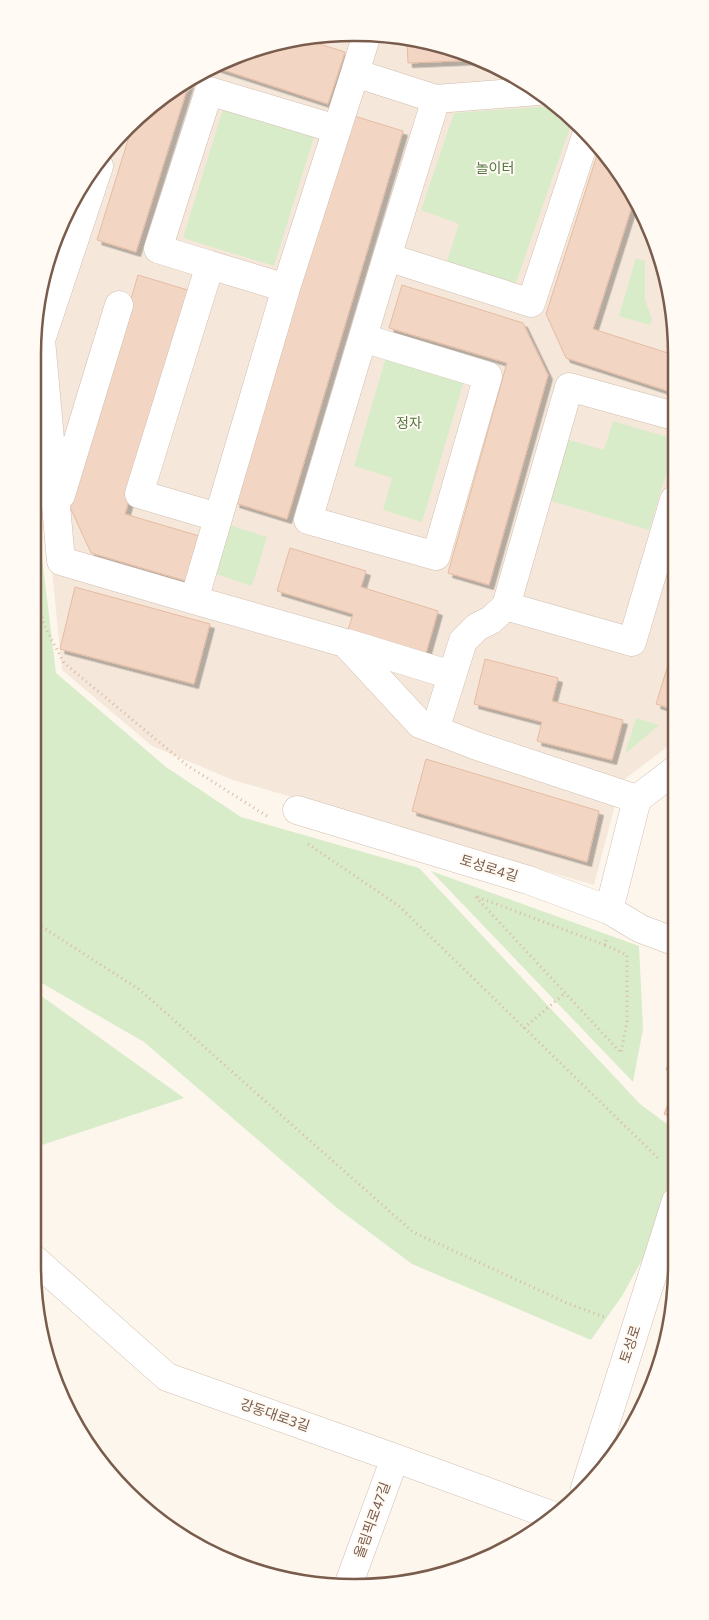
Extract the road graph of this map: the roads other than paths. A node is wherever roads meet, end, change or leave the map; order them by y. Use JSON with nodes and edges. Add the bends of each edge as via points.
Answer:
{"nodes":[{"id":1,"x":365,"y":42,"type":"edge"},
{"id":2,"x":355,"y":73,"type":"junction"},
{"id":3,"x":526,"y":92,"type":"edge"},
{"id":4,"x":436,"y":99,"type":"junction"},
{"id":5,"x":336,"y":129,"type":"junction"},
{"id":6,"x":584,"y":142,"type":"edge"},
{"id":7,"x":95,"y":179,"type":"edge"},
{"id":8,"x":387,"y":257,"type":"junction"},
{"id":9,"x":210,"y":265,"type":"junction"},
{"id":10,"x":286,"y":288,"type":"junction"},
{"id":11,"x":119,"y":305,"type":"dead end"},
{"id":12,"x":42,"y":338,"type":"edge"},
{"id":13,"x":363,"y":338,"type":"junction"},
{"id":14,"x":41,"y":345,"type":"edge"},
{"id":15,"x":668,"y":414,"type":"edge"},
{"id":16,"x":57,"y":508,"type":"junction"},
{"id":17,"x":217,"y":517,"type":"junction"},
{"id":18,"x":668,"y":520,"type":"edge"},
{"id":19,"x":194,"y":600,"type":"junction"},
{"id":20,"x":506,"y":606,"type":"junction"},
{"id":21,"x":345,"y":643,"type":"junction"},
{"id":22,"x":451,"y":675,"type":"junction"},
{"id":23,"x":435,"y":730,"type":"junction"},
{"id":24,"x":668,"y":775,"type":"edge"},
{"id":25,"x":637,"y":799,"type":"junction"},
{"id":26,"x":285,"y":815,"type":"road end"},
{"id":27,"x":609,"y":910,"type":"junction"},
{"id":28,"x":668,"y":939,"type":"edge"},
{"id":29,"x":668,"y":1226,"type":"edge"},
{"id":30,"x":41,"y":1266,"type":"edge"},
{"id":31,"x":395,"y":1458,"type":"junction"},
{"id":32,"x":589,"y":1473,"type":"edge"},
{"id":33,"x":546,"y":1513,"type":"edge"},
{"id":34,"x":351,"y":1579,"type":"edge"}],
"edges":[{"from":1,"to":2,"type":"street"},
{"from":2,"to":4,"type":"street"},
{"from":2,"to":5,"type":"street"},
{"from":3,"to":4,"type":"street"},
{"from":4,"to":8,"type":"street"},
{"from":5,"to":9,"type":"street","via":[[208,91],[158,249]]},
{"from":5,"to":10,"type":"street"},
{"from":6,"to":8,"type":"street","via":[[531,303]]},
{"from":7,"to":12,"type":"street"},
{"from":8,"to":13,"type":"street"},
{"from":9,"to":10,"type":"street"},
{"from":9,"to":17,"type":"street","via":[[139,494]]},
{"from":10,"to":17,"type":"street"},
{"from":11,"to":16,"type":"street"},
{"from":13,"to":13,"type":"street","via":[[308,520],[436,556],[488,376]]},
{"from":14,"to":16,"type":"street"},
{"from":15,"to":20,"type":"street","via":[[570,387]]},
{"from":16,"to":19,"type":"street","via":[[61,561]]},
{"from":17,"to":19,"type":"street"},
{"from":18,"to":20,"type":"street","via":[[632,642]]},
{"from":19,"to":21,"type":"street"},
{"from":20,"to":22,"type":"street","via":[[463,641]]},
{"from":21,"to":22,"type":"street"},
{"from":21,"to":23,"type":"street","via":[[420,724]]},
{"from":22,"to":23,"type":"street"},
{"from":23,"to":25,"type":"street"},
{"from":24,"to":25,"type":"street"},
{"from":25,"to":27,"type":"street"},
{"from":26,"to":27,"type":"street","name":"토성로4길","via":[[528,880]]},
{"from":27,"to":28,"type":"street","name":"토성로4길","via":[[641,929]]},
{"from":29,"to":32,"type":"street","name":"토성로"},
{"from":30,"to":31,"type":"street","name":"강동대로3길","via":[[167,1377]]},
{"from":31,"to":33,"type":"street","name":"강동대로3길"},
{"from":31,"to":34,"type":"street","name":"올림픽로47길"}]}
